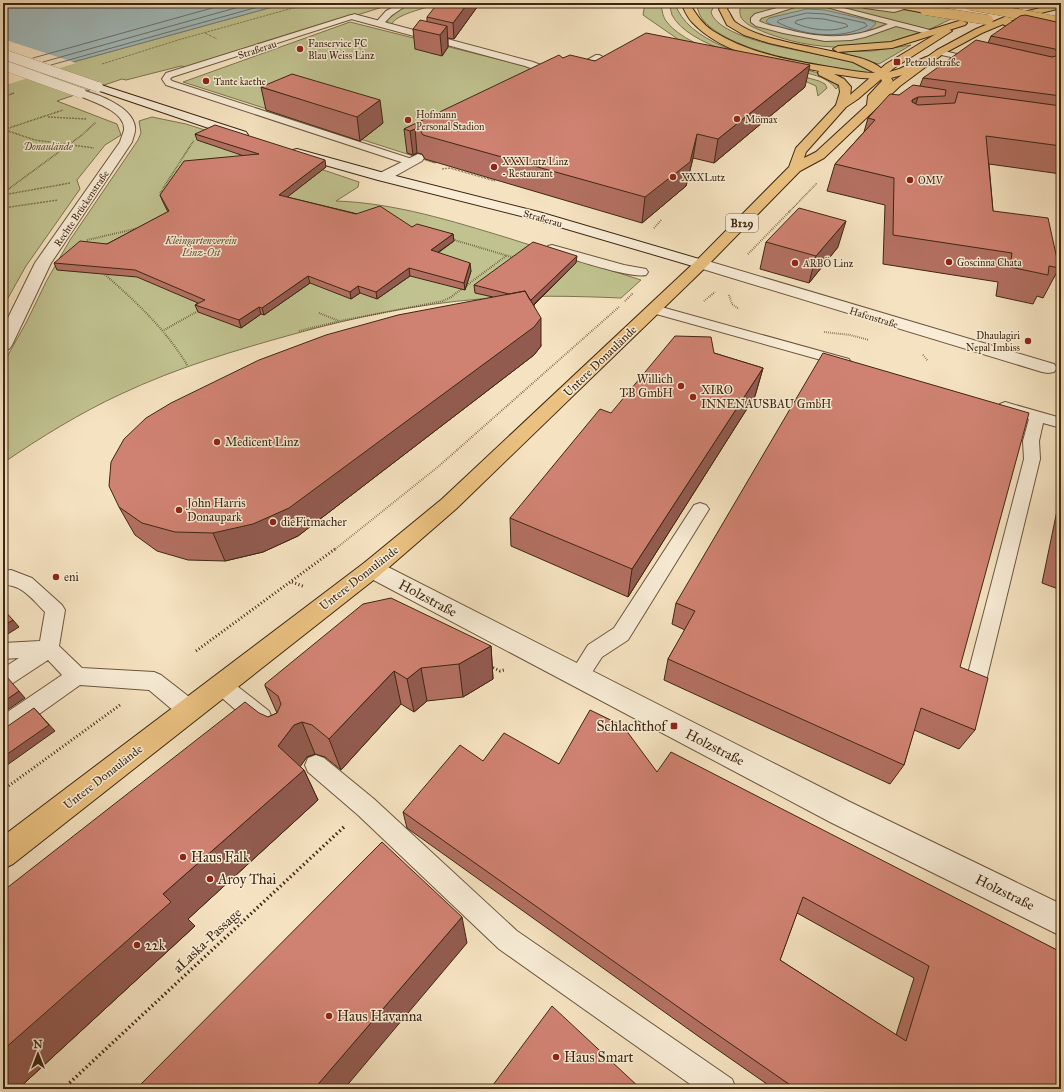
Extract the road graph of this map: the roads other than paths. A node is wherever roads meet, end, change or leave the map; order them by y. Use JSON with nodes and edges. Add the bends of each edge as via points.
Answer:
{"nodes":[{"id":1,"x":406,"y":3,"type":"edge"},
{"id":2,"x":685,"y":3,"type":"edge"},
{"id":3,"x":728,"y":3,"type":"edge"},
{"id":4,"x":803,"y":3,"type":"edge"},
{"id":5,"x":816,"y":3,"type":"edge"},
{"id":6,"x":888,"y":3,"type":"edge"},
{"id":7,"x":1027,"y":3,"type":"edge"},
{"id":8,"x":858,"y":4,"type":"dead end"},
{"id":9,"x":965,"y":4,"type":"edge"},
{"id":10,"x":1019,"y":4,"type":"edge"},
{"id":11,"x":909,"y":5,"type":"edge"},
{"id":12,"x":1061,"y":5,"type":"edge"},
{"id":13,"x":354,"y":17,"type":"joint"},
{"id":14,"x":1061,"y":22,"type":"edge"},
{"id":15,"x":962,"y":23,"type":"junction"},
{"id":16,"x":894,"y":24,"type":"junction"},
{"id":17,"x":384,"y":28,"type":"junction"},
{"id":18,"x":931,"y":33,"type":"junction"},
{"id":19,"x":1061,"y":34,"type":"edge"},
{"id":20,"x":793,"y":46,"type":"junction"},
{"id":21,"x":940,"y":52,"type":"junction"},
{"id":22,"x":982,"y":52,"type":"edge"},
{"id":23,"x":3,"y":54,"type":"edge"},
{"id":24,"x":599,"y":57,"type":"edge"},
{"id":25,"x":930,"y":58,"type":"junction"},
{"id":26,"x":971,"y":60,"type":"junction"},
{"id":27,"x":985,"y":63,"type":"edge"},
{"id":28,"x":3,"y":65,"type":"edge"},
{"id":29,"x":808,"y":67,"type":"junction"},
{"id":30,"x":545,"y":69,"type":"edge"},
{"id":31,"x":562,"y":71,"type":"edge"},
{"id":32,"x":882,"y":75,"type":"junction"},
{"id":33,"x":875,"y":103,"type":"junction"},
{"id":34,"x":889,"y":103,"type":"edge"},
{"id":35,"x":842,"y":106,"type":"junction"},
{"id":36,"x":256,"y":139,"type":"edge"},
{"id":37,"x":286,"y":149,"type":"edge"},
{"id":38,"x":414,"y":160,"type":"joint"},
{"id":39,"x":795,"y":168,"type":"junction"},
{"id":40,"x":383,"y":177,"type":"junction"},
{"id":41,"x":549,"y":248,"type":"edge"},
{"id":42,"x":696,"y":269,"type":"junction"},
{"id":43,"x":642,"y":272,"type":"road end"},
{"id":44,"x":654,"y":309,"type":"junction"},
{"id":45,"x":3,"y":345,"type":"edge"},
{"id":46,"x":854,"y":365,"type":"edge"},
{"id":47,"x":1048,"y":368,"type":"dead end"},
{"id":48,"x":991,"y":403,"type":"edge"},
{"id":49,"x":1036,"y":416,"type":"junction"},
{"id":50,"x":1061,"y":424,"type":"edge"},
{"id":51,"x":700,"y":509,"type":"dead end"},
{"id":52,"x":372,"y":568,"type":"junction"},
{"id":53,"x":3,"y":578,"type":"edge"},
{"id":54,"x":49,"y":649,"type":"junction"},
{"id":55,"x":3,"y":652,"type":"edge"},
{"id":56,"x":77,"y":676,"type":"junction"},
{"id":57,"x":578,"y":677,"type":"junction"},
{"id":58,"x":3,"y":679,"type":"edge"},
{"id":59,"x":221,"y":685,"type":"junction"},
{"id":60,"x":975,"y":686,"type":"edge"},
{"id":61,"x":189,"y":710,"type":"junction"},
{"id":62,"x":3,"y":727,"type":"edge"},
{"id":63,"x":273,"y":729,"type":"edge"},
{"id":64,"x":319,"y":768,"type":"edge"},
{"id":65,"x":3,"y":854,"type":"edge"},
{"id":66,"x":1061,"y":920,"type":"edge"},
{"id":67,"x":722,"y":1089,"type":"edge"}],
"edges":[{"from":1,"to":17,"type":"lane","via":[[385,16],[381,22]]},
{"from":2,"to":29,"type":"main road","via":[[693,19],[721,40],[760,55]]},
{"from":3,"to":20,"type":"main road","via":[[723,13],[736,27]]},
{"from":4,"to":16,"type":"lane","via":[[758,16],[755,22],[790,34],[829,40],[867,35]]},
{"from":5,"to":16,"type":"lane"},
{"from":6,"to":11,"type":"main road"},
{"from":7,"to":10,"type":"main road"},
{"from":8,"to":11,"type":"lane","via":[[890,10],[898,10]]},
{"from":9,"to":14,"type":"main road","bridge":true},
{"from":10,"to":15,"type":"main road"},
{"from":11,"to":19,"type":"main road","bridge":true},
{"from":12,"to":21,"type":"main road","via":[[1010,18]]},
{"from":13,"to":17,"type":"street"},
{"from":13,"to":38,"type":"lane","name":"Straßerau","via":[[169,75],[166,79],[169,83]]},
{"from":15,"to":18,"type":"main road"},
{"from":15,"to":32,"type":"main road","via":[[914,50]]},
{"from":16,"to":18,"type":"lane"},
{"from":17,"to":30,"type":"street"},
{"from":18,"to":20,"type":"main road","via":[[899,44],[872,48]]},
{"from":20,"to":32,"type":"main road","via":[[854,60],[873,67]]},
{"from":21,"to":25,"type":"main road"},
{"from":21,"to":26,"type":"lane"},
{"from":22,"to":26,"type":"lane"},
{"from":23,"to":36,"type":"street","bridge":true},
{"from":24,"to":31,"type":"lane"},
{"from":25,"to":32,"type":"main road","via":[[902,71]]},
{"from":25,"to":33,"type":"main road"},
{"from":26,"to":27,"type":"lane"},
{"from":28,"to":45,"type":"street","name":"Rechte Brückenstraße","bridge":true,"via":[[112,105],[126,118],[130,128],[126,142],[43,264]]},
{"from":29,"to":32,"type":"main road"},
{"from":29,"to":35,"type":"main road","via":[[832,76],[844,85],[847,92]]},
{"from":32,"to":33,"type":"main road","via":[[888,81],[873,96]]},
{"from":32,"to":35,"type":"main road"},
{"from":33,"to":34,"type":"street"},
{"from":33,"to":39,"type":"main road","via":[[820,155]]},
{"from":35,"to":39,"type":"main road","via":[[800,151]]},
{"from":37,"to":40,"type":"street","name":"Straßerau"},
{"from":38,"to":40,"type":"street"},
{"from":39,"to":42,"type":"main road","number":"B129"},
{"from":40,"to":42,"type":"street","name":"Straßerau","via":[[534,215]]},
{"from":41,"to":43,"type":"lane"},
{"from":42,"to":44,"type":"main road","name":"Untere Donaulände"},
{"from":42,"to":47,"type":"street","name":"Hafenstraße"},
{"from":44,"to":46,"type":"lane"},
{"from":44,"to":52,"type":"main road","name":"Untere Donaulände","via":[[449,504]]},
{"from":48,"to":49,"type":"lane"},
{"from":49,"to":50,"type":"lane"},
{"from":49,"to":60,"type":"lane","via":[[1031,441],[1032,459]]},
{"from":51,"to":57,"type":"lane","via":[[621,634],[595,651]]},
{"from":52,"to":57,"type":"street","name":"Holzstraße"},
{"from":52,"to":59,"type":"main road","name":"Untere Donaulände"},
{"from":53,"to":54,"type":"lane","via":[[24,580],[55,610]]},
{"from":54,"to":55,"type":"lane"},
{"from":54,"to":56,"type":"lane"},
{"from":54,"to":58,"type":"lane"},
{"from":56,"to":61,"type":"lane","via":[[154,681]]},
{"from":56,"to":62,"type":"lane"},
{"from":57,"to":66,"type":"street","name":"Holzstraße","via":[[840,812]]},
{"from":59,"to":61,"type":"main road","name":"Untere Donaulände"},
{"from":59,"to":63,"type":"lane"},
{"from":61,"to":65,"type":"main road","name":"Untere Donaulände"},
{"from":64,"to":67,"type":"lane","via":[[366,807],[508,940]]}]}
